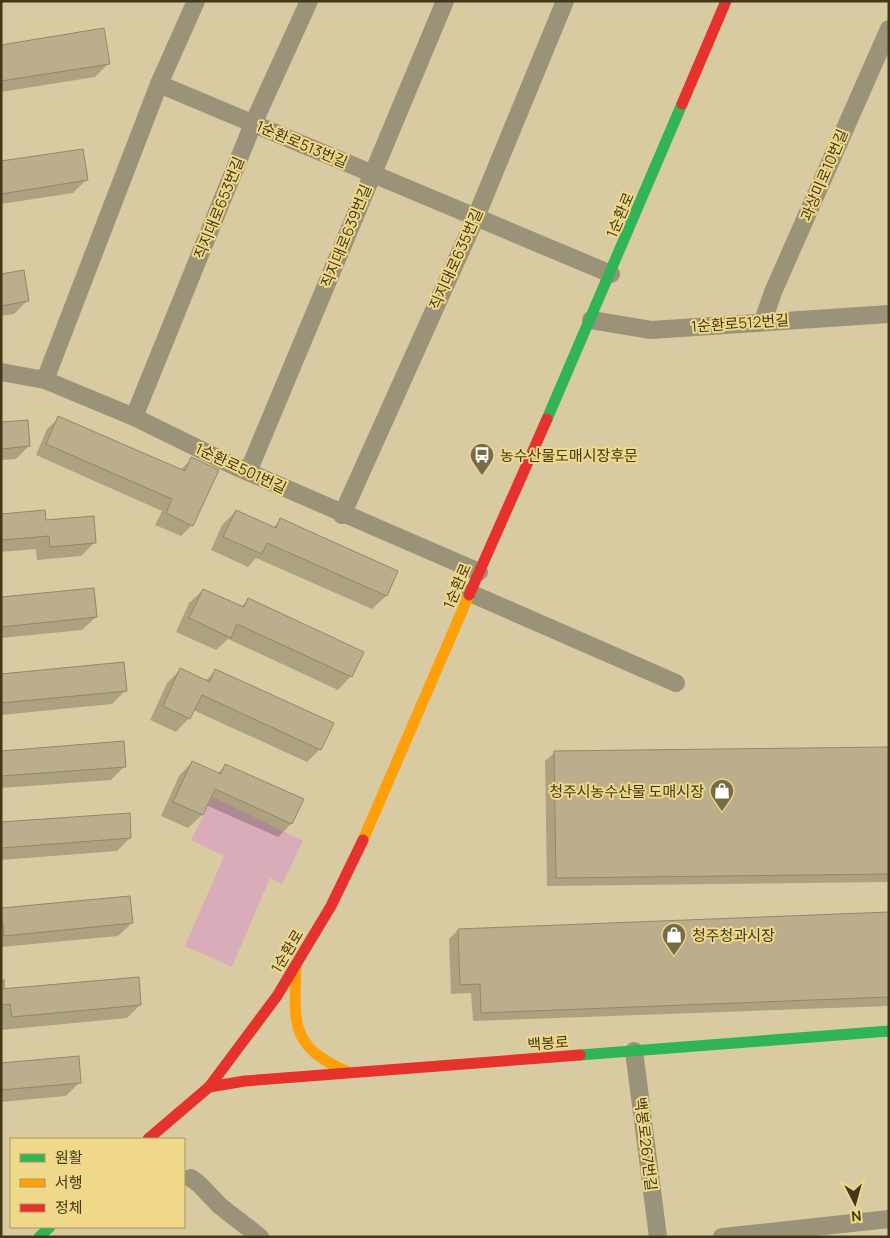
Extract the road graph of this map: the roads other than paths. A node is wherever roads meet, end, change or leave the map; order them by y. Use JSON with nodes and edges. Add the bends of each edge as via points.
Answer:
{"nodes":[{"id":1,"x":196,"y":1,"type":"edge"},
{"id":2,"x":309,"y":1,"type":"edge"},
{"id":3,"x":445,"y":1,"type":"edge"},
{"id":4,"x":565,"y":1,"type":"edge"},
{"id":5,"x":726,"y":1,"type":"edge"},
{"id":6,"x":889,"y":29,"type":"edge"},
{"id":7,"x":159,"y":84,"type":"junction"},
{"id":8,"x":253,"y":124,"type":"junction"},
{"id":9,"x":372,"y":173,"type":"junction"},
{"id":10,"x":476,"y":217,"type":"junction"},
{"id":11,"x":611,"y":274,"type":"junction"},
{"id":12,"x":889,"y":314,"type":"edge"},
{"id":13,"x":591,"y":320,"type":"junction"},
{"id":14,"x":763,"y":321,"type":"junction"},
{"id":15,"x":1,"y":372,"type":"edge"},
{"id":16,"x":45,"y":380,"type":"junction"},
{"id":17,"x":134,"y":417,"type":"junction"},
{"id":18,"x":248,"y":472,"type":"junction"},
{"id":19,"x":342,"y":515,"type":"junction"},
{"id":20,"x":479,"y":572,"type":"junction"},
{"id":21,"x":470,"y":593,"type":"junction"},
{"id":22,"x":676,"y":683,"type":"dead end"},
{"id":23,"x":296,"y":965,"type":"junction"},
{"id":24,"x":889,"y":1031,"type":"edge"},
{"id":25,"x":634,"y":1051,"type":"junction"},
{"id":26,"x":352,"y":1073,"type":"junction"},
{"id":27,"x":209,"y":1086,"type":"junction"},
{"id":28,"x":149,"y":1138,"type":"edge"},
{"id":29,"x":191,"y":1178,"type":"dead end"},
{"id":30,"x":889,"y":1219,"type":"edge"},
{"id":31,"x":49,"y":1228,"type":"edge"},
{"id":32,"x":39,"y":1237,"type":"edge"},
{"id":33,"x":260,"y":1237,"type":"edge"},
{"id":34,"x":658,"y":1237,"type":"edge"},
{"id":35,"x":722,"y":1237,"type":"edge"}],
"edges":[{"from":1,"to":7,"type":"street"},
{"from":2,"to":8,"type":"street","name":"직지대로653번길"},
{"from":3,"to":9,"type":"street","name":"직지대로639번길"},
{"from":4,"to":10,"type":"street","name":"직지대로635번길"},
{"from":5,"to":11,"type":"street","name":"1순환로"},
{"from":6,"to":14,"type":"street","name":"과상미로10번길"},
{"from":7,"to":8,"type":"street","name":"1순환로513번길"},
{"from":7,"to":16,"type":"street"},
{"from":8,"to":9,"type":"street","name":"1순환로513번길"},
{"from":8,"to":17,"type":"street","name":"직지대로653번길"},
{"from":9,"to":10,"type":"street","name":"1순환로513번길"},
{"from":9,"to":18,"type":"street","name":"직지대로639번길"},
{"from":10,"to":11,"type":"street","name":"1순환로513번길"},
{"from":10,"to":19,"type":"street","name":"직지대로635번길"},
{"from":11,"to":13,"type":"street","name":"1순환로"},
{"from":12,"to":14,"type":"street","name":"1순환로512번길"},
{"from":13,"to":14,"type":"street","name":"1순환로512번길","via":[[651,330]]},
{"from":13,"to":20,"type":"street","name":"1순환로"},
{"from":15,"to":16,"type":"street","name":"1순환로501번길"},
{"from":16,"to":17,"type":"street","name":"1순환로501번길"},
{"from":17,"to":18,"type":"street","name":"1순환로501번길"},
{"from":18,"to":19,"type":"street","name":"1순환로501번길"},
{"from":19,"to":20,"type":"street","name":"1순환로501번길"},
{"from":20,"to":21,"type":"street","name":"1순환로"},
{"from":21,"to":22,"type":"street"},
{"from":21,"to":23,"type":"street","name":"1순환로","via":[[373,820],[331,906]]},
{"from":23,"to":26,"type":"street","via":[[295,1016],[302,1043],[326,1062]]},
{"from":23,"to":27,"type":"street","name":"1순환로","via":[[277,996]]},
{"from":24,"to":25,"type":"street","name":"백봉로"},
{"from":25,"to":26,"type":"street","name":"백봉로"},
{"from":25,"to":34,"type":"street","name":"백봉로267번길"},
{"from":26,"to":27,"type":"street","name":"백봉로"},
{"from":27,"to":28,"type":"street","name":"1순환로"},
{"from":29,"to":33,"type":"street"},
{"from":30,"to":35,"type":"street"},
{"from":31,"to":32,"type":"street"}]}
